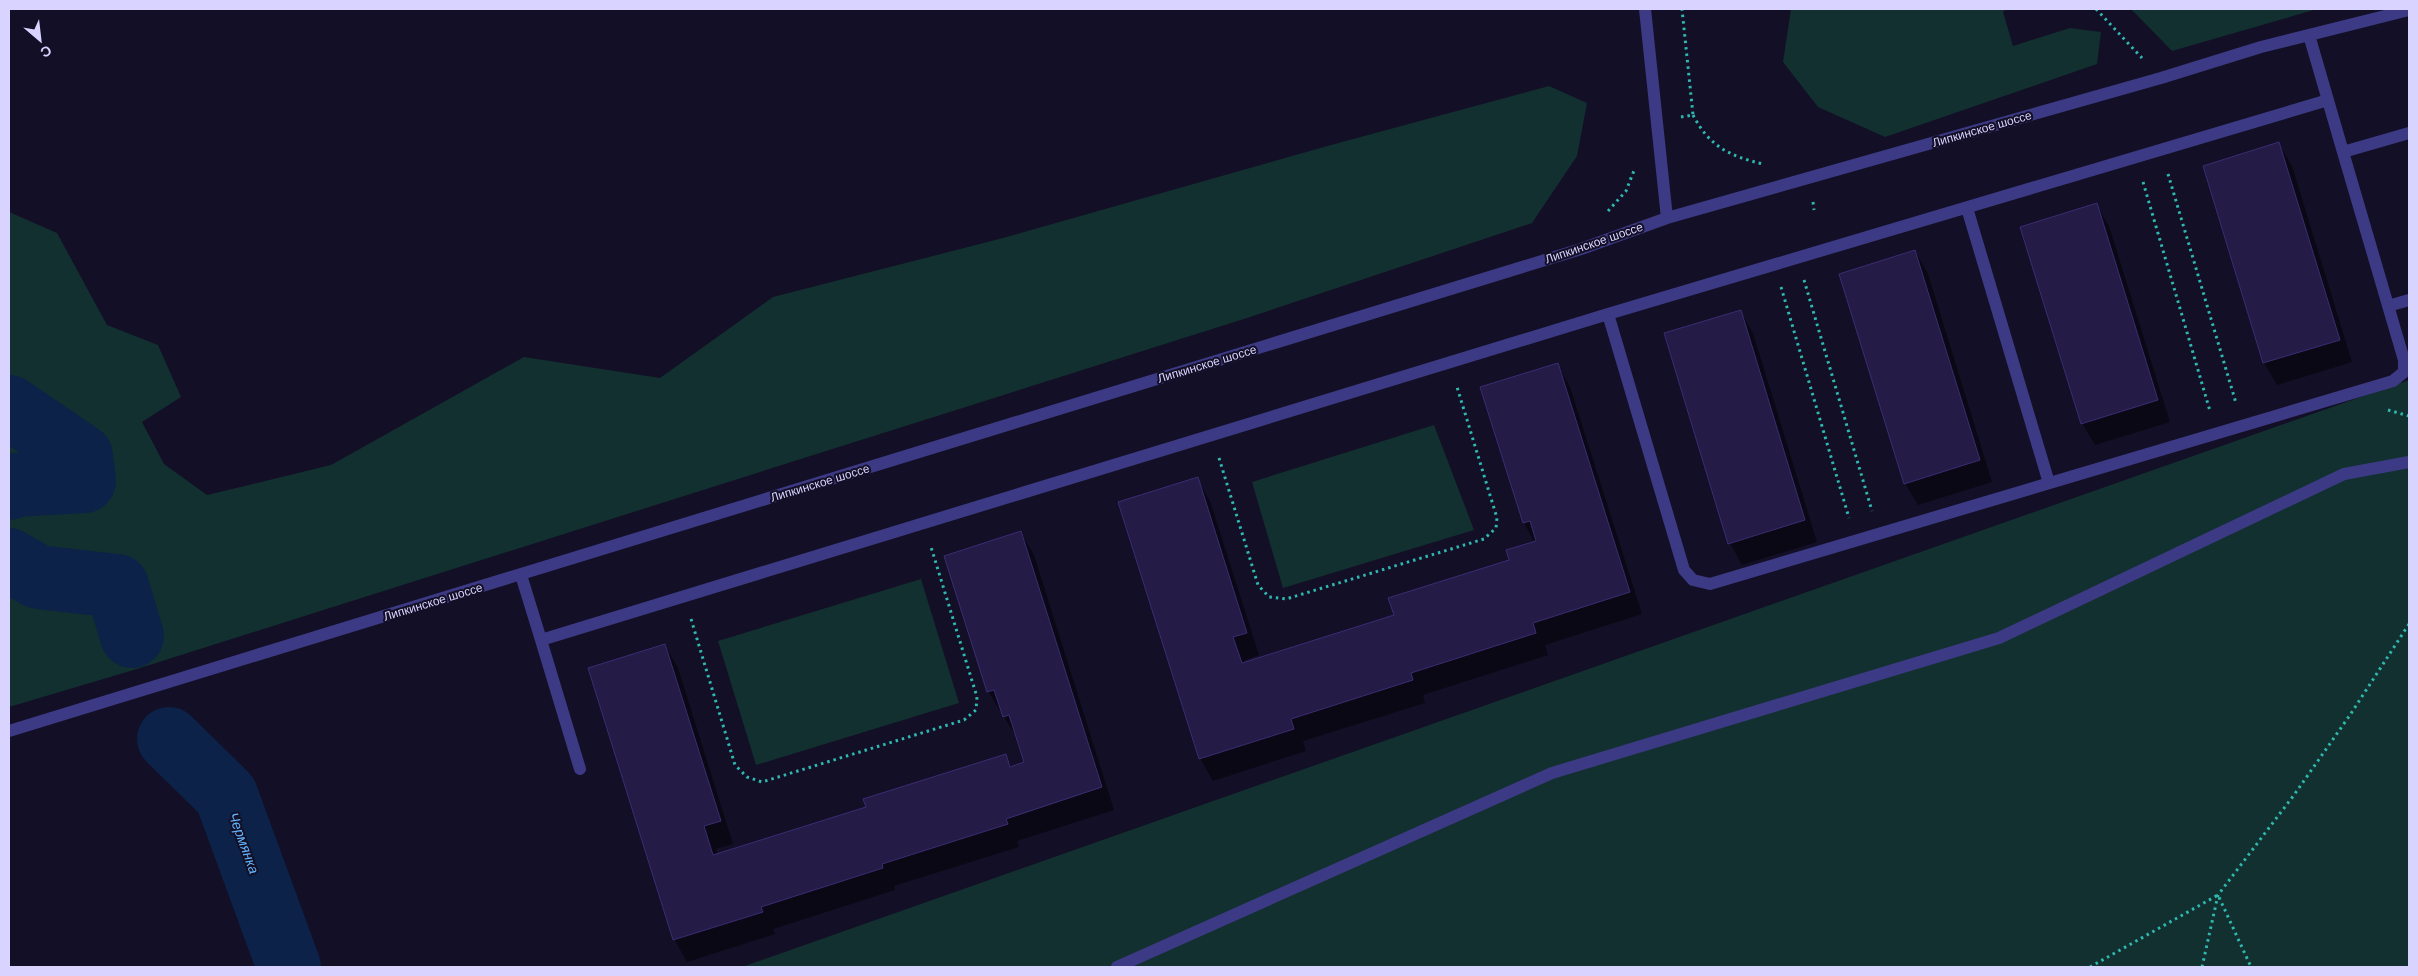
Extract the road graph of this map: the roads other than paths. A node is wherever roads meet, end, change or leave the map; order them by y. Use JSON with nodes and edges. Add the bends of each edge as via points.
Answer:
{"nodes":[{"id":1,"x":1645,"y":9,"type":"edge"},
{"id":2,"x":2409,"y":10,"type":"edge"},
{"id":3,"x":2309,"y":35,"type":"junction"},
{"id":4,"x":2328,"y":100,"type":"junction"},
{"id":5,"x":2409,"y":133,"type":"edge"},
{"id":6,"x":2343,"y":152,"type":"junction"},
{"id":7,"x":1967,"y":208,"type":"junction"},
{"id":8,"x":1667,"y":218,"type":"junction"},
{"id":9,"x":2409,"y":300,"type":"edge"},
{"id":10,"x":2388,"y":306,"type":"junction"},
{"id":11,"x":1608,"y":314,"type":"junction"},
{"id":12,"x":2409,"y":462,"type":"edge"},
{"id":13,"x":2049,"y":483,"type":"junction"},
{"id":14,"x":521,"y":575,"type":"junction"},
{"id":15,"x":541,"y":640,"type":"junction"},
{"id":16,"x":9,"y":731,"type":"edge"},
{"id":17,"x":580,"y":769,"type":"dead end"},
{"id":18,"x":1117,"y":967,"type":"edge"}],
"edges":[{"from":1,"to":8,"type":"street"},
{"from":2,"to":3,"type":"street","name":"Липкинское шоссе"},
{"from":3,"to":4,"type":"street"},
{"from":3,"to":8,"type":"street","name":"Липкинское шоссе"},
{"from":4,"to":6,"type":"street"},
{"from":4,"to":7,"type":"street"},
{"from":5,"to":6,"type":"street"},
{"from":6,"to":10,"type":"street"},
{"from":7,"to":11,"type":"street"},
{"from":7,"to":13,"type":"street"},
{"from":8,"to":14,"type":"street","name":"Липкинское шоссе","via":[[1581,249]]},
{"from":9,"to":10,"type":"street"},
{"from":10,"to":13,"type":"street","via":[[2404,360],[2404,372],[2393,381]]},
{"from":11,"to":13,"type":"street","via":[[1684,570],[1693,580],[1710,584]]},
{"from":11,"to":15,"type":"street"},
{"from":12,"to":18,"type":"street","via":[[2344,474],[2000,638],[1552,773]]},
{"from":14,"to":15,"type":"street"},
{"from":14,"to":16,"type":"street","name":"Липкинское шоссе"},
{"from":15,"to":17,"type":"street"}]}
